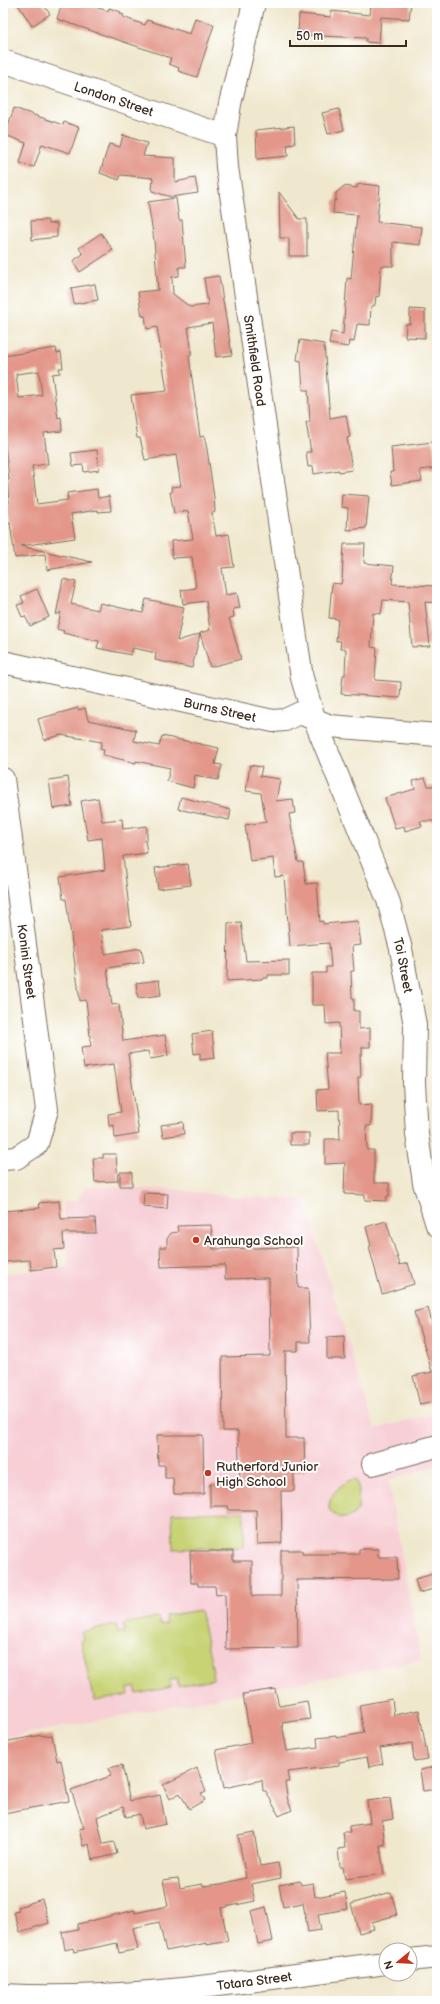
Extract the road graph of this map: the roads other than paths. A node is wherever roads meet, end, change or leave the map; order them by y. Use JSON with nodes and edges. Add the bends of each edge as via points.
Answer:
{"nodes":[{"id":1,"x":254,"y":3,"type":"edge"},
{"id":2,"x":3,"y":62,"type":"edge"},
{"id":3,"x":225,"y":136,"type":"junction"},
{"id":4,"x":3,"y":662,"type":"edge"},
{"id":5,"x":314,"y":718,"type":"junction"},
{"id":6,"x":437,"y":735,"type":"edge"},
{"id":7,"x":3,"y":779,"type":"edge"},
{"id":8,"x":3,"y":1159,"type":"edge"},
{"id":9,"x":437,"y":1224,"type":"edge"},
{"id":10,"x":437,"y":1446,"type":"edge"},
{"id":11,"x":374,"y":1464,"type":"dead end"},
{"id":12,"x":437,"y":1957,"type":"edge"},
{"id":13,"x":418,"y":1959,"type":"edge"},
{"id":14,"x":378,"y":1964,"type":"edge"},
{"id":15,"x":3,"y":1995,"type":"edge"}],
"edges":[{"from":1,"to":3,"type":"street","name":"Smithfield Road"},
{"from":2,"to":3,"type":"street","name":"London Street"},
{"from":3,"to":5,"type":"street","name":"Smithfield Road","via":[[227,166],[301,670],[307,700]]},
{"from":4,"to":5,"type":"street","name":"Burns Street","via":[[273,721],[285,720],[300,713]]},
{"from":5,"to":6,"type":"street","name":"Burns Street","via":[[330,726]]},
{"from":5,"to":9,"type":"street","name":"Toi Street","via":[[388,900],[401,948],[415,1025],[414,1083],[417,1134],[424,1183]]},
{"from":7,"to":8,"type":"street","name":"Konini Street","via":[[47,1110],[37,1144],[16,1158]]},
{"from":10,"to":11,"type":"street"},
{"from":12,"to":13,"type":"street"},
{"from":14,"to":15,"type":"street","name":"Totara Street","via":[[113,1995]]}]}
